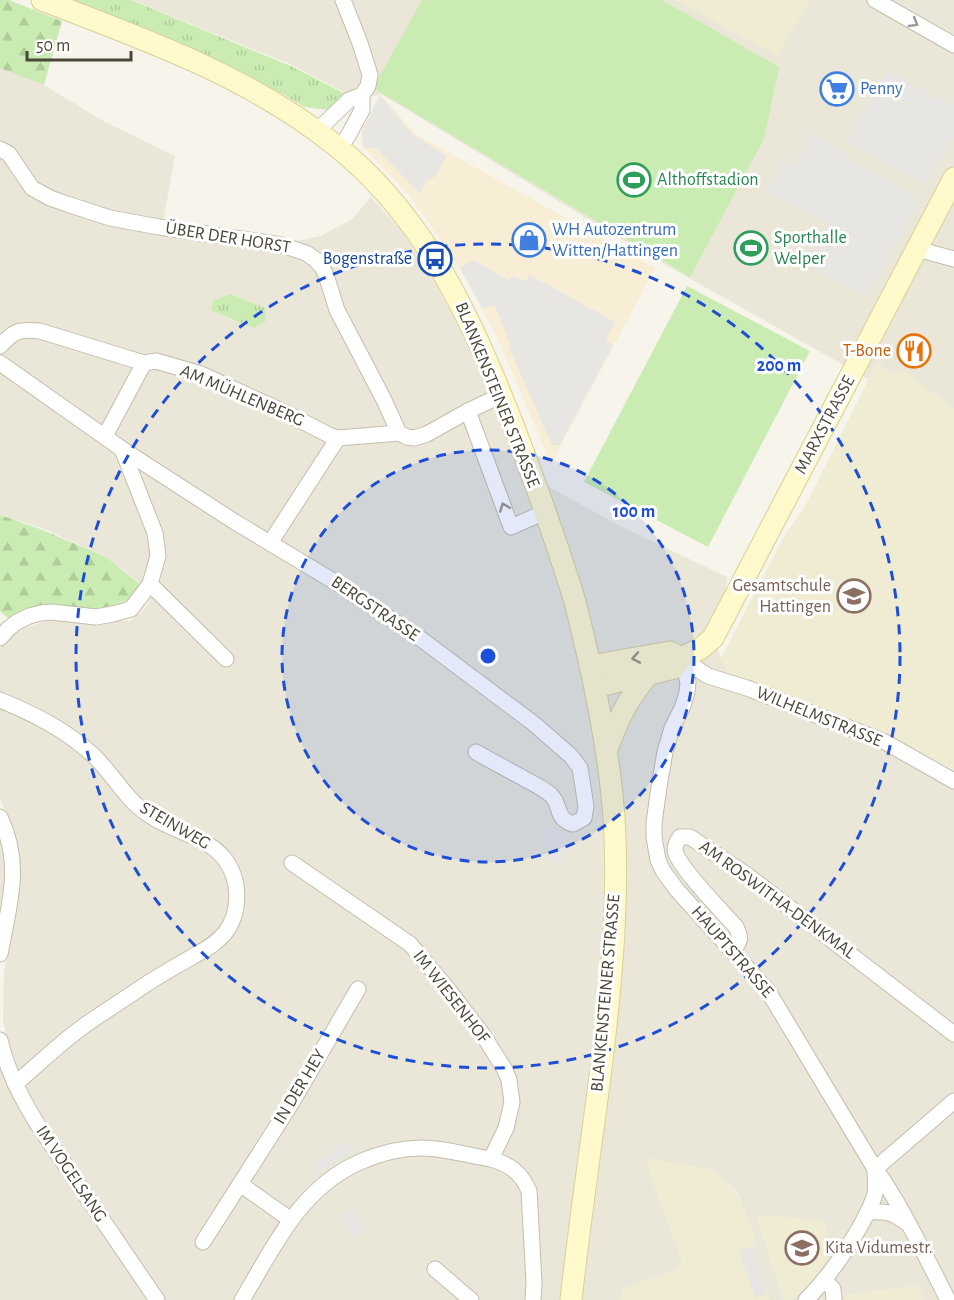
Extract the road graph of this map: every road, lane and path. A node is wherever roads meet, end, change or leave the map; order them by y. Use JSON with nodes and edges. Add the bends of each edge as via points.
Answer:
{"nodes":[{"id":1,"x":42,"y":0,"type":"edge"},
{"id":2,"x":343,"y":0,"type":"edge"},
{"id":3,"x":874,"y":0,"type":"edge"},
{"id":4,"x":954,"y":45,"type":"edge"},
{"id":5,"x":362,"y":95,"type":"junction"},
{"id":6,"x":317,"y":131,"type":"junction"},
{"id":7,"x":339,"y":148,"type":"junction"},
{"id":8,"x":0,"y":149,"type":"edge"},
{"id":9,"x":954,"y":178,"type":"edge"},
{"id":10,"x":917,"y":249,"type":"junction"},
{"id":11,"x":954,"y":259,"type":"edge"},
{"id":12,"x":0,"y":346,"type":"edge"},
{"id":13,"x":0,"y":363,"type":"edge"},
{"id":14,"x":144,"y":363,"type":"junction"},
{"id":15,"x":502,"y":395,"type":"junction"},
{"id":16,"x":468,"y":411,"type":"junction"},
{"id":17,"x":399,"y":433,"type":"junction"},
{"id":18,"x":105,"y":436,"type":"junction"},
{"id":19,"x":338,"y":438,"type":"junction"},
{"id":20,"x":122,"y":449,"type":"junction"},
{"id":21,"x":545,"y":512,"type":"junction"},
{"id":22,"x":270,"y":543,"type":"junction"},
{"id":23,"x":150,"y":584,"type":"junction"},
{"id":24,"x":0,"y":638,"type":"edge"},
{"id":25,"x":681,"y":658,"type":"junction"},
{"id":26,"x":226,"y":659,"type":"dead end"},
{"id":27,"x":590,"y":666,"type":"junction"},
{"id":28,"x":648,"y":675,"type":"junction"},
{"id":29,"x":595,"y":687,"type":"junction"},
{"id":30,"x":0,"y":700,"type":"edge"},
{"id":31,"x":607,"y":749,"type":"junction"},
{"id":32,"x":476,"y":752,"type":"dead end"},
{"id":33,"x":954,"y":781,"type":"edge"},
{"id":34,"x":0,"y":817,"type":"edge"},
{"id":35,"x":292,"y":863,"type":"dead end"},
{"id":36,"x":733,"y":951,"type":"junction"},
{"id":37,"x":0,"y":954,"type":"edge"},
{"id":38,"x":358,"y":989,"type":"dead end"},
{"id":39,"x":954,"y":1034,"type":"edge"},
{"id":40,"x":0,"y":1040,"type":"edge"},
{"id":41,"x":15,"y":1084,"type":"junction"},
{"id":42,"x":954,"y":1101,"type":"edge"},
{"id":43,"x":491,"y":1159,"type":"junction"},
{"id":44,"x":875,"y":1169,"type":"junction"},
{"id":45,"x":240,"y":1184,"type":"junction"},
{"id":46,"x":868,"y":1212,"type":"junction"},
{"id":47,"x":291,"y":1220,"type":"junction"},
{"id":48,"x":910,"y":1225,"type":"junction"},
{"id":49,"x":203,"y":1242,"type":"dead end"},
{"id":50,"x":435,"y":1269,"type":"dead end"},
{"id":51,"x":825,"y":1280,"type":"junction"},
{"id":52,"x":157,"y":1300,"type":"edge"},
{"id":53,"x":243,"y":1300,"type":"edge"},
{"id":54,"x":471,"y":1300,"type":"edge"},
{"id":55,"x":533,"y":1300,"type":"edge"},
{"id":56,"x":571,"y":1300,"type":"edge"},
{"id":57,"x":806,"y":1300,"type":"edge"},
{"id":58,"x":834,"y":1300,"type":"edge"},
{"id":59,"x":948,"y":1300,"type":"edge"}],
"edges":[{"from":1,"to":6,"type":"main road","name":"BLANKENSTEINER STRASSE","via":[[229,77]]},
{"from":2,"to":5,"type":"street","via":[[370,75]]},
{"from":3,"to":4,"type":"street","one_way":true},
{"from":5,"to":6,"type":"street","via":[[349,100]]},
{"from":5,"to":7,"type":"street","via":[[362,110]]},
{"from":6,"to":7,"type":"main road","name":"BLANKENSTEINER STRASSE"},
{"from":7,"to":15,"type":"main road","name":"BLANKENSTEINER STRASSE","via":[[385,192],[435,259],[459,300]]},
{"from":8,"to":17,"type":"street","name":"ÜBER DER HORST","via":[[9,154],[32,188],[67,204],[110,218],[282,245],[316,260]]},
{"from":9,"to":10,"type":"main road","name":"MARXSTRASSE"},
{"from":10,"to":11,"type":"street"},
{"from":10,"to":25,"type":"main road","name":"MARXSTRASSE","via":[[719,628],[707,644]]},
{"from":12,"to":14,"type":"street","name":"AM MÜHLENBERG","via":[[12,333],[40,330]]},
{"from":13,"to":18,"type":"street","name":"BERGSTRASSE"},
{"from":14,"to":18,"type":"street"},
{"from":14,"to":19,"type":"street","name":"AM MÜHLENBERG","via":[[156,361],[201,374]]},
{"from":15,"to":16,"type":"street"},
{"from":15,"to":21,"type":"main road","name":"BLANKENSTEINER STRASSE"},
{"from":16,"to":17,"type":"street","via":[[427,434],[414,438]]},
{"from":21,"to":16,"type":"street","name":"BLANKENSTEINER STRASSE","one_way":true,"via":[[511,527]]},
{"from":17,"to":19,"type":"street","name":"AM MÜHLENBERG"},
{"from":18,"to":20,"type":"street","name":"BERGSTRASSE"},
{"from":19,"to":22,"type":"street"},
{"from":20,"to":22,"type":"street","name":"BERGSTRASSE"},
{"from":20,"to":23,"type":"street","via":[[154,533],[158,556]]},
{"from":21,"to":27,"type":"main road","name":"BLANKENSTEINER STRASSE","via":[[574,598]]},
{"from":22,"to":32,"type":"street","name":"BERGSTRASSE","via":[[421,639],[571,756],[580,768],[584,818],[573,824],[562,819],[551,795]]},
{"from":23,"to":24,"type":"street","via":[[131,609],[96,616],[41,613],[18,622]]},
{"from":23,"to":26,"type":"street"},
{"from":25,"to":27,"type":"main road","one_way":true,"via":[[670,652]]},
{"from":25,"to":28,"type":"main road","name":"MARXSTRASSE","via":[[674,668]]},
{"from":25,"to":33,"type":"street","name":"WILHELMSTRASSE","via":[[708,676],[885,742]]},
{"from":25,"to":36,"type":"street","name":"HAUPTSTRASSE","via":[[687,692],[665,752],[654,823],[655,848],[663,871],[677,890]]},
{"from":27,"to":29,"type":"main road","name":"BLANKENSTEINER STRASSE"},
{"from":28,"to":29,"type":"main road","name":"MARXSTRASSE"},
{"from":28,"to":31,"type":"main road","via":[[622,710]]},
{"from":29,"to":31,"type":"main road","name":"BLANKENSTEINER STRASSE"},
{"from":30,"to":41,"type":"street","name":"STEINWEG","via":[[61,730],[93,755],[148,815],[217,851],[232,874],[237,902],[231,925],[218,941],[87,1024]]},
{"from":31,"to":56,"type":"main road","name":"BLANKENSTEINER STRASSE","via":[[615,871],[610,989]]},
{"from":34,"to":37,"type":"street","via":[[9,838],[13,866]]},
{"from":35,"to":43,"type":"street","name":"IM WIESENHOF","via":[[410,944],[483,1035],[505,1070],[512,1102],[506,1128]]},
{"from":36,"to":39,"type":"street","name":"AM ROSWITHA-DENKMAL","via":[[740,935],[681,865],[675,850],[680,837],[690,837],[747,875]]},
{"from":36,"to":44,"type":"street","name":"HAUPTSTRASSE","via":[[768,991]]},
{"from":38,"to":45,"type":"street","name":"IN DER HEY"},
{"from":40,"to":41,"type":"street","name":"IM VOGELSANG"},
{"from":41,"to":52,"type":"street","name":"IM VOGELSANG","via":[[38,1125]]},
{"from":42,"to":44,"type":"street"},
{"from":43,"to":47,"type":"street","via":[[420,1148],[370,1158],[323,1184]]},
{"from":43,"to":55,"type":"street","via":[[518,1172],[529,1191]]},
{"from":44,"to":46,"type":"street","via":[[875,1193]]},
{"from":44,"to":48,"type":"street","name":"HAUPTSTRASSE"},
{"from":45,"to":47,"type":"street"},
{"from":45,"to":49,"type":"street","name":"IN DER HEY"},
{"from":46,"to":48,"type":"street","via":[[893,1213]]},
{"from":46,"to":51,"type":"street"},
{"from":47,"to":53,"type":"street"},
{"from":48,"to":59,"type":"street","name":"HAUPTSTRASSE"},
{"from":50,"to":54,"type":"street"},
{"from":51,"to":57,"type":"street"},
{"from":51,"to":58,"type":"street","via":[[833,1288]]}]}
